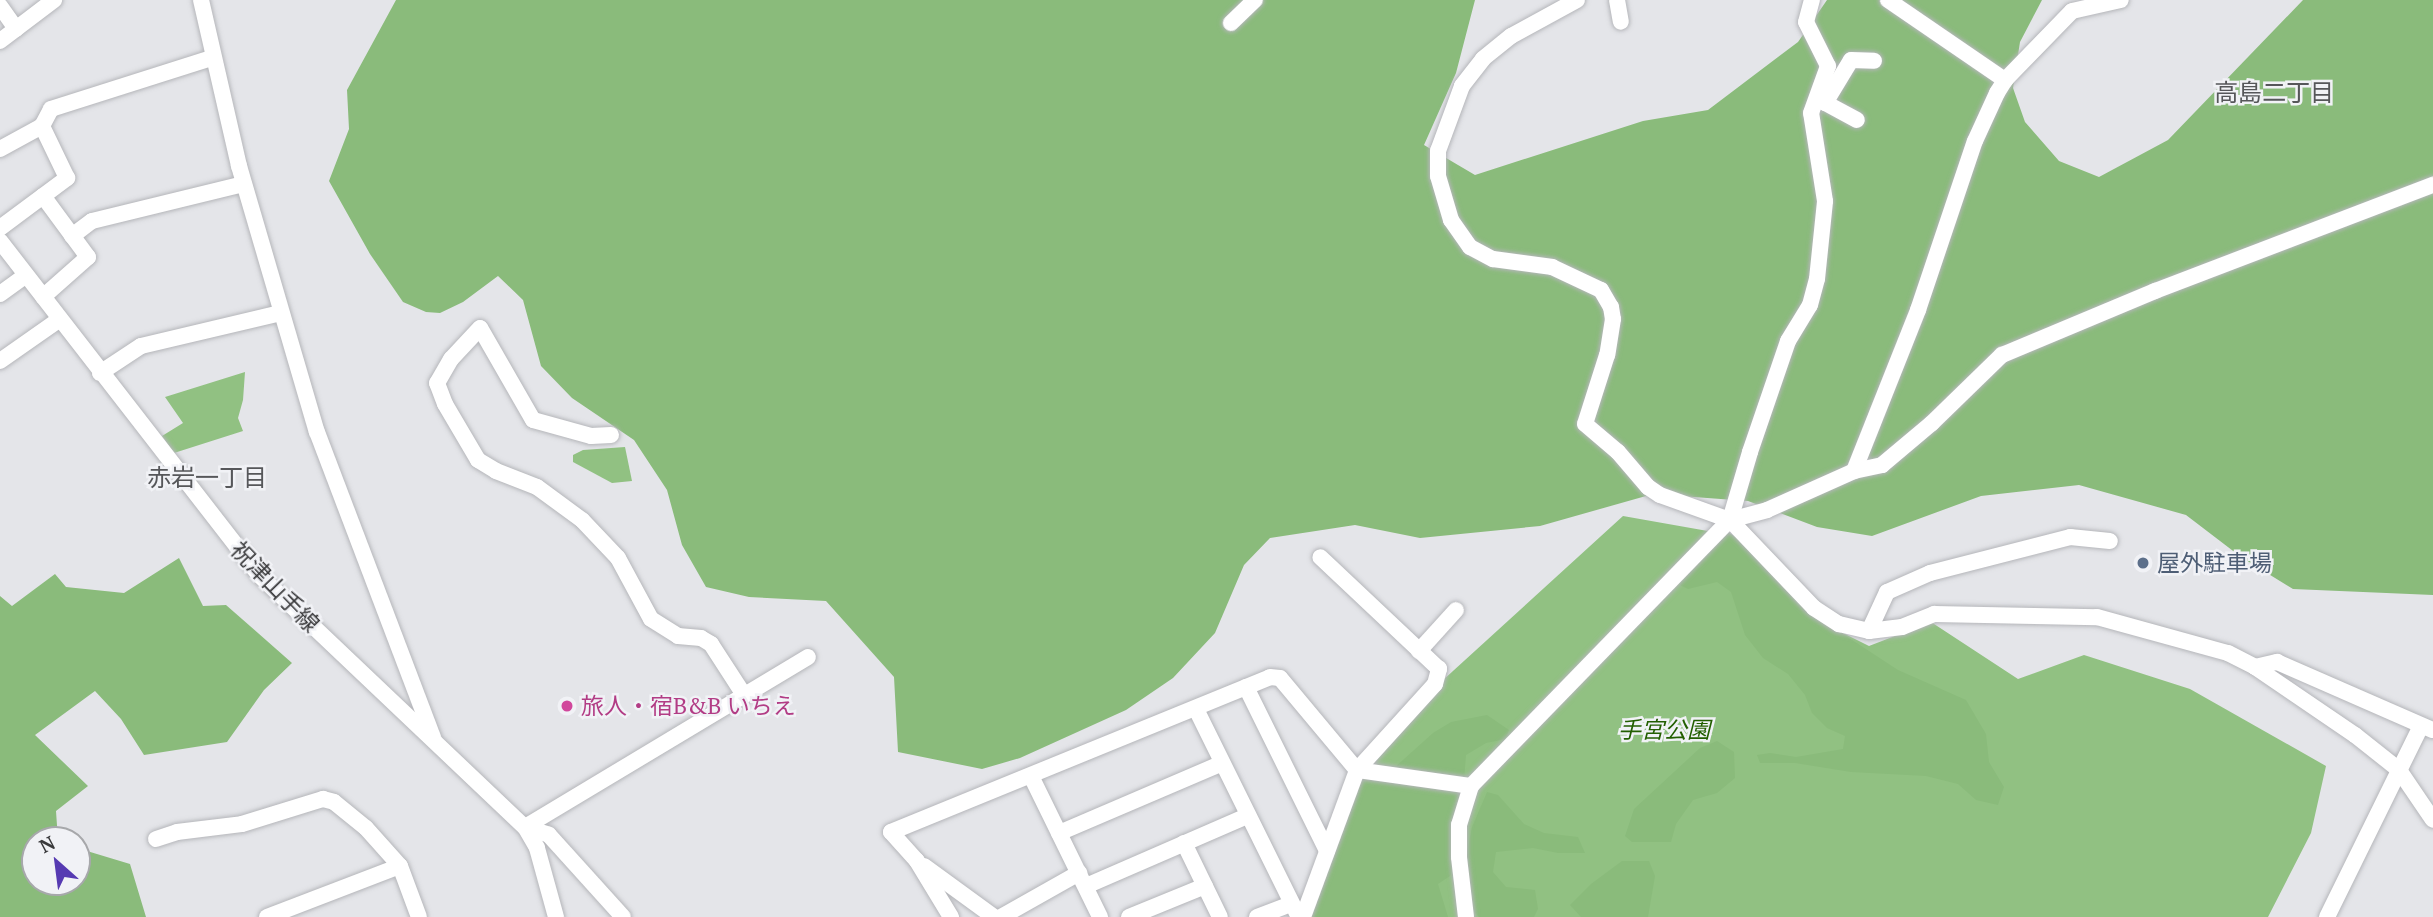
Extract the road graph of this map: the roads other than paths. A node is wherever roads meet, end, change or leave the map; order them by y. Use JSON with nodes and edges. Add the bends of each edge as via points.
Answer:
{"nodes":[{"id":1,"x":54,"y":0,"type":"edge"},
{"id":2,"x":201,"y":0,"type":"edge"},
{"id":3,"x":1255,"y":0,"type":"edge"},
{"id":4,"x":1577,"y":0,"type":"edge"},
{"id":5,"x":1616,"y":0,"type":"edge"},
{"id":6,"x":1812,"y":0,"type":"edge"},
{"id":7,"x":1888,"y":0,"type":"edge"},
{"id":8,"x":2121,"y":0,"type":"edge"},
{"id":9,"x":0,"y":6,"type":"edge"},
{"id":10,"x":1621,"y":22,"type":"dead end"},
{"id":11,"x":1231,"y":23,"type":"dead end"},
{"id":12,"x":16,"y":29,"type":"junction"},
{"id":13,"x":0,"y":41,"type":"edge"},
{"id":14,"x":212,"y":58,"type":"junction"},
{"id":15,"x":1874,"y":61,"type":"dead end"},
{"id":16,"x":2005,"y":80,"type":"junction"},
{"id":17,"x":1820,"y":101,"type":"junction"},
{"id":18,"x":1857,"y":120,"type":"dead end"},
{"id":19,"x":42,"y":126,"type":"junction"},
{"id":20,"x":0,"y":149,"type":"edge"},
{"id":21,"x":244,"y":184,"type":"junction"},
{"id":22,"x":2433,"y":185,"type":"edge"},
{"id":23,"x":43,"y":196,"type":"junction"},
{"id":24,"x":0,"y":228,"type":"edge"},
{"id":25,"x":72,"y":236,"type":"junction"},
{"id":26,"x":0,"y":241,"type":"edge"},
{"id":27,"x":26,"y":275,"type":"junction"},
{"id":28,"x":0,"y":294,"type":"edge"},
{"id":29,"x":43,"y":297,"type":"junction"},
{"id":30,"x":281,"y":313,"type":"junction"},
{"id":31,"x":60,"y":319,"type":"junction"},
{"id":32,"x":0,"y":361,"type":"edge"},
{"id":33,"x":100,"y":373,"type":"junction"},
{"id":34,"x":611,"y":435,"type":"dead end"},
{"id":35,"x":1854,"y":471,"type":"junction"},
{"id":36,"x":1730,"y":520,"type":"junction"},
{"id":37,"x":2110,"y":541,"type":"dead end"},
{"id":38,"x":1320,"y":557,"type":"dead end"},
{"id":39,"x":1456,"y":610,"type":"dead end"},
{"id":40,"x":1869,"y":631,"type":"junction"},
{"id":41,"x":1419,"y":651,"type":"junction"},
{"id":42,"x":808,"y":657,"type":"dead end"},
{"id":43,"x":2255,"y":667,"type":"junction"},
{"id":44,"x":1245,"y":687,"type":"junction"},
{"id":45,"x":744,"y":695,"type":"junction"},
{"id":46,"x":1196,"y":709,"type":"junction"},
{"id":47,"x":2427,"y":728,"type":"edge"},
{"id":48,"x":434,"y":741,"type":"junction"},
{"id":49,"x":1222,"y":763,"type":"junction"},
{"id":50,"x":1357,"y":770,"type":"junction"},
{"id":51,"x":2399,"y":771,"type":"junction"},
{"id":52,"x":1031,"y":776,"type":"junction"},
{"id":53,"x":1471,"y":786,"type":"junction"},
{"id":54,"x":1247,"y":816,"type":"junction"},
{"id":55,"x":2433,"y":820,"type":"edge"},
{"id":56,"x":525,"y":827,"type":"junction"},
{"id":57,"x":1059,"y":833,"type":"junction"},
{"id":58,"x":156,"y":839,"type":"dead end"},
{"id":59,"x":1184,"y":843,"type":"junction"},
{"id":60,"x":1327,"y":851,"type":"junction"},
{"id":61,"x":917,"y":861,"type":"junction"},
{"id":62,"x":400,"y":866,"type":"junction"},
{"id":63,"x":1083,"y":880,"type":"junction"},
{"id":64,"x":1205,"y":886,"type":"junction"},
{"id":65,"x":1297,"y":913,"type":"edge"},
{"id":66,"x":267,"y":917,"type":"edge"},
{"id":67,"x":419,"y":917,"type":"edge"},
{"id":68,"x":555,"y":917,"type":"edge"},
{"id":69,"x":623,"y":917,"type":"edge"},
{"id":70,"x":951,"y":917,"type":"edge"},
{"id":71,"x":994,"y":917,"type":"edge"},
{"id":72,"x":1001,"y":917,"type":"edge"},
{"id":73,"x":1100,"y":917,"type":"edge"},
{"id":74,"x":1129,"y":917,"type":"edge"},
{"id":75,"x":1220,"y":917,"type":"edge"},
{"id":76,"x":1257,"y":917,"type":"edge"},
{"id":77,"x":1466,"y":917,"type":"edge"},
{"id":78,"x":2327,"y":917,"type":"edge"}],
"edges":[{"from":1,"to":12,"type":"street"},
{"from":2,"to":14,"type":"street"},
{"from":3,"to":11,"type":"street"},
{"from":4,"to":36,"type":"street","via":[[1511,36],[1483,59],[1462,86],[1438,151],[1443,199],[1470,247],[1493,259],[1552,267],[1601,290],[1613,319],[1585,424],[1660,495]]},
{"from":5,"to":10,"type":"street"},
{"from":6,"to":17,"type":"street","via":[[1806,22],[1828,66]]},
{"from":7,"to":16,"type":"street"},
{"from":8,"to":16,"type":"street","via":[[2072,11]]},
{"from":9,"to":12,"type":"street"},
{"from":12,"to":13,"type":"street"},
{"from":14,"to":19,"type":"street","via":[[51,109]]},
{"from":14,"to":21,"type":"street"},
{"from":15,"to":17,"type":"street","via":[[1851,60]]},
{"from":16,"to":35,"type":"street","via":[[1975,141],[1918,310]]},
{"from":17,"to":18,"type":"street"},
{"from":17,"to":36,"type":"street","via":[[1811,114],[1825,201],[1817,279],[1810,305],[1788,341]]},
{"from":19,"to":20,"type":"street"},
{"from":19,"to":23,"type":"street","via":[[67,178]]},
{"from":21,"to":25,"type":"street","via":[[92,221]]},
{"from":21,"to":30,"type":"street"},
{"from":22,"to":35,"type":"street","via":[[2001,355],[1882,465]]},
{"from":23,"to":24,"type":"street"},
{"from":23,"to":25,"type":"street"},
{"from":25,"to":29,"type":"street","via":[[88,257]]},
{"from":26,"to":27,"type":"street","name":"祝津山手線"},
{"from":27,"to":28,"type":"street"},
{"from":27,"to":29,"type":"street","name":"祝津山手線"},
{"from":29,"to":31,"type":"street","name":"祝津山手線"},
{"from":30,"to":33,"type":"street","via":[[141,346]]},
{"from":30,"to":48,"type":"street","via":[[317,432]]},
{"from":31,"to":32,"type":"street"},
{"from":31,"to":33,"type":"street","name":"祝津山手線"},
{"from":33,"to":48,"type":"street","name":"祝津山手線","via":[[259,575]]},
{"from":34,"to":45,"type":"street","via":[[590,436],[533,420],[480,328],[451,359],[437,383],[478,460],[537,487],[582,520],[618,558],[651,619],[678,636],[711,644]]},
{"from":35,"to":36,"type":"street","via":[[1767,510]]},
{"from":36,"to":40,"type":"street","via":[[1814,608],[1839,625]]},
{"from":36,"to":53,"type":"street"},
{"from":37,"to":40,"type":"street","via":[[2070,537],[1930,573],[1887,592]]},
{"from":38,"to":41,"type":"street"},
{"from":39,"to":41,"type":"street"},
{"from":40,"to":43,"type":"street","via":[[1902,627],[1934,614],[2097,617],[2228,653]]},
{"from":41,"to":50,"type":"street","via":[[1439,669],[1435,684]]},
{"from":42,"to":45,"type":"street"},
{"from":43,"to":47,"type":"street","via":[[2277,662]]},
{"from":43,"to":51,"type":"street"},
{"from":44,"to":46,"type":"street"},
{"from":44,"to":50,"type":"street","via":[[1279,678]]},
{"from":44,"to":60,"type":"street"},
{"from":45,"to":56,"type":"street"},
{"from":46,"to":49,"type":"street"},
{"from":46,"to":52,"type":"street"},
{"from":47,"to":51,"type":"street"},
{"from":48,"to":56,"type":"street","name":"祝津山手線"},
{"from":49,"to":54,"type":"street"},
{"from":49,"to":57,"type":"street"},
{"from":50,"to":53,"type":"street"},
{"from":50,"to":60,"type":"street"},
{"from":51,"to":55,"type":"street"},
{"from":51,"to":78,"type":"street"},
{"from":52,"to":57,"type":"street"},
{"from":52,"to":61,"type":"street","via":[[891,832]]},
{"from":53,"to":77,"type":"street","via":[[1459,825]]},
{"from":54,"to":59,"type":"street"},
{"from":54,"to":65,"type":"street"},
{"from":56,"to":68,"type":"street","name":"祝津山手線","via":[[537,848]]},
{"from":56,"to":69,"type":"street","via":[[549,835]]},
{"from":57,"to":63,"type":"street"},
{"from":58,"to":62,"type":"street","via":[[242,824],[323,799],[334,802],[366,828]]},
{"from":59,"to":63,"type":"street"},
{"from":59,"to":64,"type":"street"},
{"from":60,"to":65,"type":"street"},
{"from":61,"to":70,"type":"street"},
{"from":61,"to":71,"type":"street"},
{"from":62,"to":66,"type":"street"},
{"from":62,"to":67,"type":"street"},
{"from":63,"to":72,"type":"street"},
{"from":63,"to":73,"type":"street"},
{"from":64,"to":74,"type":"street"},
{"from":64,"to":75,"type":"street"},
{"from":65,"to":76,"type":"street"}]}
